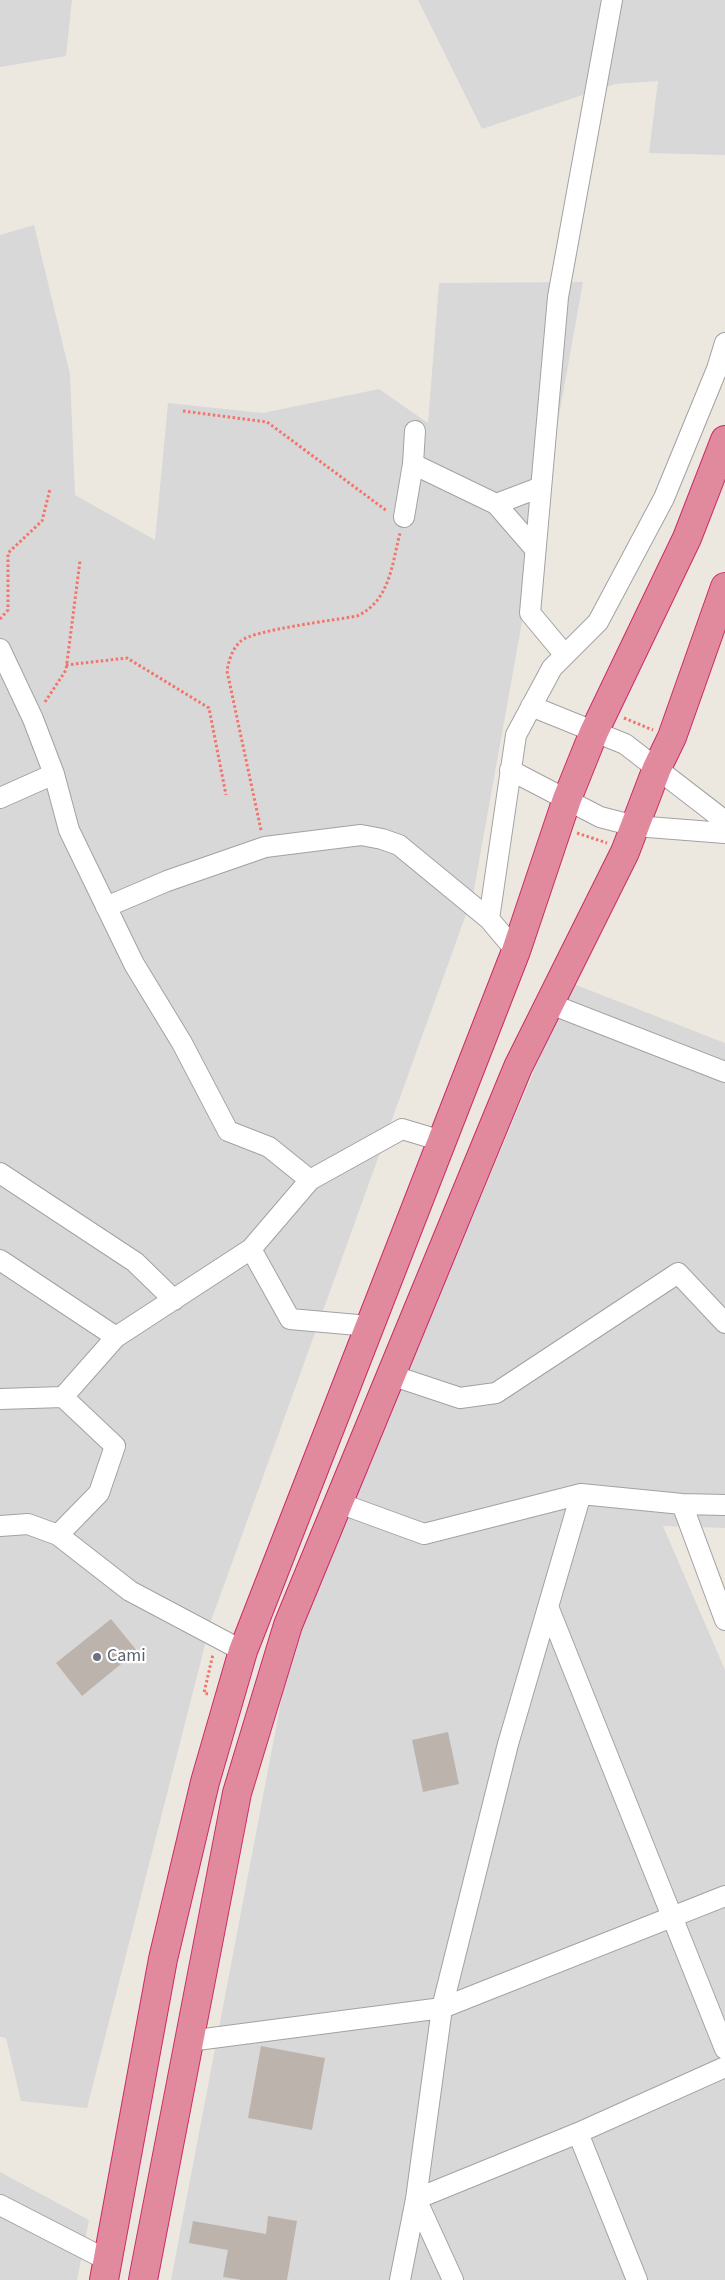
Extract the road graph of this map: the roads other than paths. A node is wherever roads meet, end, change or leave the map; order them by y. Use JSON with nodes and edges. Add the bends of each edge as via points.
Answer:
{"nodes":[{"id":1,"x":612,"y":0,"type":"edge"},
{"id":2,"x":725,"y":343,"type":"edge"},
{"id":3,"x":414,"y":431,"type":"dead end"},
{"id":4,"x":725,"y":440,"type":"edge"},
{"id":5,"x":413,"y":464,"type":"junction"},
{"id":6,"x":541,"y":487,"type":"junction"},
{"id":7,"x":496,"y":504,"type":"junction"},
{"id":8,"x":404,"y":517,"type":"road end"},
{"id":9,"x":535,"y":549,"type":"junction"},
{"id":10,"x":725,"y":587,"type":"edge"},
{"id":11,"x":1,"y":651,"type":"edge"},
{"id":12,"x":565,"y":655,"type":"junction"},
{"id":13,"x":531,"y":706,"type":"junction"},
{"id":14,"x":599,"y":721,"type":"junction"},
{"id":15,"x":657,"y":768,"type":"junction"},
{"id":16,"x":510,"y":770,"type":"junction"},
{"id":17,"x":54,"y":774,"type":"junction"},
{"id":18,"x":0,"y":798,"type":"edge"},
{"id":19,"x":567,"y":799,"type":"junction"},
{"id":20,"x":725,"y":821,"type":"edge"},
{"id":21,"x":634,"y":826,"type":"junction"},
{"id":22,"x":725,"y":833,"type":"edge"},
{"id":23,"x":106,"y":908,"type":"junction"},
{"id":24,"x":489,"y":919,"type":"junction"},
{"id":25,"x":516,"y":951,"type":"junction"},
{"id":26,"x":548,"y":1003,"type":"junction"},
{"id":27,"x":725,"y":1072,"type":"edge"},
{"id":28,"x":442,"y":1141,"type":"junction"},
{"id":29,"x":0,"y":1173,"type":"edge"},
{"id":30,"x":310,"y":1180,"type":"junction"},
{"id":31,"x":251,"y":1249,"type":"junction"},
{"id":32,"x":0,"y":1260,"type":"edge"},
{"id":33,"x":174,"y":1300,"type":"junction"},
{"id":34,"x":725,"y":1323,"type":"edge"},
{"id":35,"x":369,"y":1326,"type":"junction"},
{"id":36,"x":116,"y":1337,"type":"junction"},
{"id":37,"x":391,"y":1375,"type":"junction"},
{"id":38,"x":63,"y":1398,"type":"junction"},
{"id":39,"x":0,"y":1399,"type":"edge"},
{"id":40,"x":581,"y":1494,"type":"junction"},
{"id":41,"x":339,"y":1503,"type":"junction"},
{"id":42,"x":682,"y":1504,"type":"junction"},
{"id":43,"x":725,"y":1505,"type":"edge"},
{"id":44,"x":0,"y":1526,"type":"edge"},
{"id":45,"x":58,"y":1534,"type":"junction"},
{"id":46,"x":549,"y":1609,"type":"junction"},
{"id":47,"x":725,"y":1620,"type":"edge"},
{"id":48,"x":243,"y":1650,"type":"junction"},
{"id":49,"x":725,"y":1896,"type":"edge"},
{"id":50,"x":672,"y":1917,"type":"junction"},
{"id":51,"x":442,"y":2008,"type":"junction"},
{"id":52,"x":189,"y":2041,"type":"junction"},
{"id":53,"x":725,"y":2049,"type":"edge"},
{"id":54,"x":725,"y":2067,"type":"edge"},
{"id":55,"x":578,"y":2133,"type":"junction"},
{"id":56,"x":416,"y":2199,"type":"junction"},
{"id":57,"x":0,"y":2205,"type":"edge"},
{"id":58,"x":106,"y":2270,"type":"edge"},
{"id":59,"x":144,"y":2280,"type":"edge"},
{"id":60,"x":400,"y":2280,"type":"edge"},
{"id":61,"x":453,"y":2280,"type":"edge"},
{"id":62,"x":637,"y":2280,"type":"edge"}],
"edges":[{"from":1,"to":6,"type":"street","via":[[558,296]]},
{"from":2,"to":12,"type":"street","via":[[664,498],[598,622]]},
{"from":3,"to":5,"type":"street"},
{"from":4,"to":14,"type":"highway","via":[[687,538]]},
{"from":5,"to":7,"type":"street"},
{"from":5,"to":8,"type":"street"},
{"from":6,"to":7,"type":"street"},
{"from":6,"to":9,"type":"street"},
{"from":7,"to":9,"type":"street"},
{"from":9,"to":12,"type":"street","via":[[530,613]]},
{"from":10,"to":15,"type":"highway","via":[[672,737]]},
{"from":11,"to":17,"type":"street"},
{"from":12,"to":13,"type":"street","via":[[552,668]]},
{"from":13,"to":14,"type":"street"},
{"from":13,"to":16,"type":"street","via":[[516,735]]},
{"from":14,"to":15,"type":"street"},
{"from":14,"to":19,"type":"highway"},
{"from":15,"to":20,"type":"street"},
{"from":15,"to":21,"type":"highway"},
{"from":16,"to":19,"type":"street"},
{"from":16,"to":24,"type":"street"},
{"from":17,"to":18,"type":"street"},
{"from":17,"to":23,"type":"street","via":[[69,830]]},
{"from":19,"to":21,"type":"street","via":[[600,817]]},
{"from":19,"to":25,"type":"highway"},
{"from":21,"to":22,"type":"street"},
{"from":21,"to":26,"type":"highway","via":[[625,852]]},
{"from":23,"to":24,"type":"street","via":[[167,881],[265,847],[361,835],[399,846]]},
{"from":23,"to":30,"type":"street","via":[[228,1130],[269,1147]]},
{"from":24,"to":25,"type":"street"},
{"from":25,"to":28,"type":"highway"},
{"from":26,"to":27,"type":"street"},
{"from":26,"to":37,"type":"highway","via":[[518,1067]]},
{"from":28,"to":30,"type":"street","via":[[402,1129]]},
{"from":28,"to":35,"type":"highway"},
{"from":29,"to":33,"type":"street","via":[[135,1262]]},
{"from":30,"to":31,"type":"street"},
{"from":31,"to":33,"type":"street"},
{"from":31,"to":35,"type":"street","via":[[290,1319]]},
{"from":32,"to":36,"type":"street"},
{"from":33,"to":36,"type":"street"},
{"from":34,"to":37,"type":"street","via":[[678,1273],[496,1393],[460,1398]]},
{"from":35,"to":48,"type":"highway"},
{"from":36,"to":38,"type":"street"},
{"from":37,"to":41,"type":"highway"},
{"from":38,"to":39,"type":"street"},
{"from":38,"to":45,"type":"street","via":[[115,1446],[99,1493]]},
{"from":40,"to":41,"type":"street","via":[[424,1534]]},
{"from":40,"to":42,"type":"street"},
{"from":40,"to":46,"type":"street"},
{"from":41,"to":52,"type":"highway","via":[[288,1625],[237,1793]]},
{"from":42,"to":43,"type":"street"},
{"from":42,"to":47,"type":"street"},
{"from":44,"to":45,"type":"street","via":[[28,1524]]},
{"from":45,"to":48,"type":"street","via":[[130,1591]]},
{"from":46,"to":50,"type":"street"},
{"from":46,"to":51,"type":"street","via":[[508,1744]]},
{"from":48,"to":58,"type":"highway","via":[[204,1782],[164,1959]]},
{"from":49,"to":50,"type":"street"},
{"from":50,"to":51,"type":"street"},
{"from":50,"to":53,"type":"street"},
{"from":51,"to":52,"type":"street"},
{"from":51,"to":56,"type":"street"},
{"from":52,"to":59,"type":"highway"},
{"from":54,"to":55,"type":"street"},
{"from":55,"to":56,"type":"street"},
{"from":55,"to":62,"type":"street"},
{"from":56,"to":60,"type":"street"},
{"from":56,"to":61,"type":"street"},
{"from":57,"to":58,"type":"street"}]}
